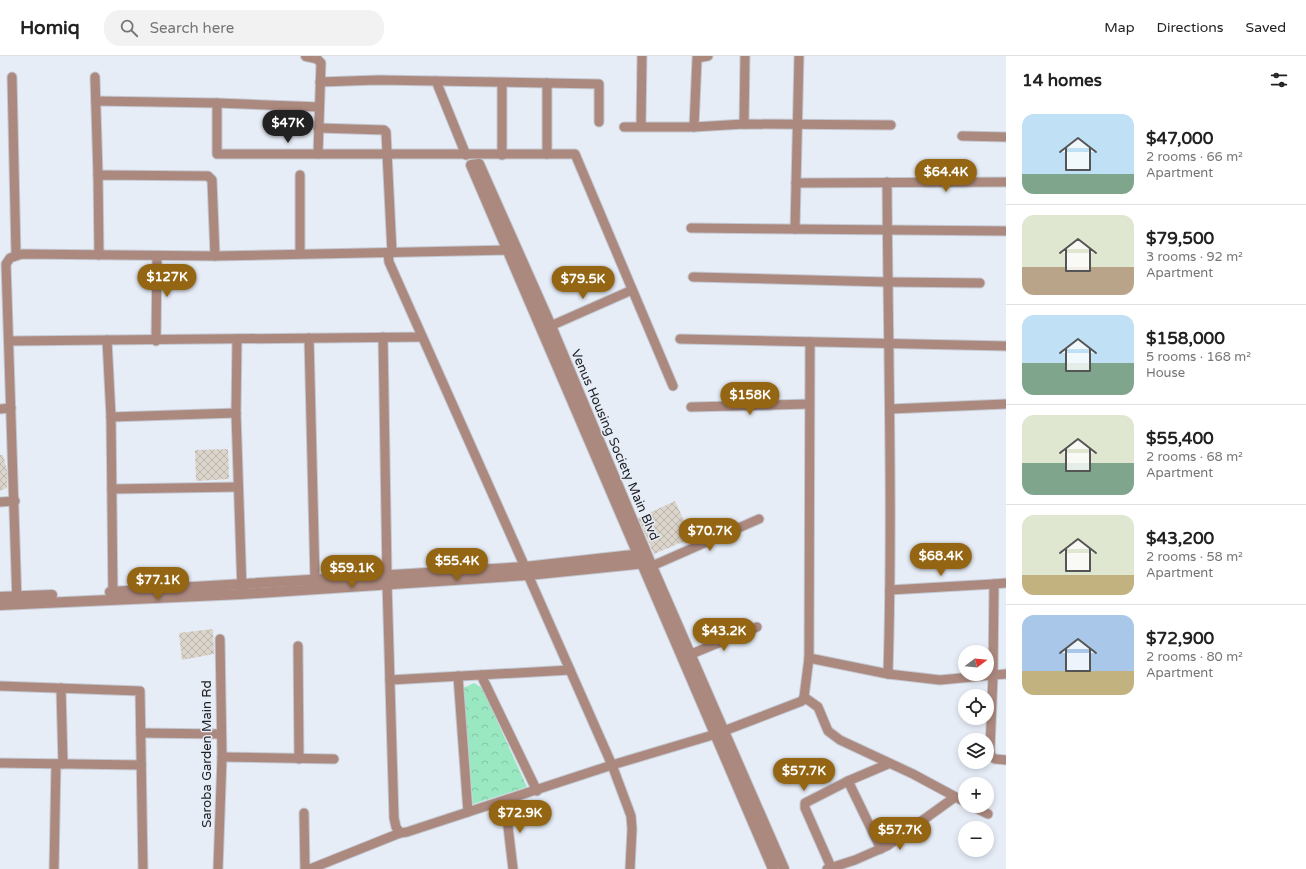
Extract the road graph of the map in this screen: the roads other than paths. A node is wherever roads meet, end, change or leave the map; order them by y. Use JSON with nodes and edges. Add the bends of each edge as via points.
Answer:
{"nodes":[{"id":1,"x":306,"y":56,"type":"edge"},
{"id":2,"x":642,"y":56,"type":"edge"},
{"id":3,"x":708,"y":56,"type":"edge"},
{"id":4,"x":745,"y":56,"type":"edge"},
{"id":5,"x":799,"y":56,"type":"edge"},
{"id":6,"x":316,"y":57,"type":"edge"},
{"id":7,"x":12,"y":77,"type":"dead end"},
{"id":8,"x":95,"y":77,"type":"dead end"},
{"id":9,"x":436,"y":81,"type":"junction"},
{"id":10,"x":320,"y":82,"type":"junction"},
{"id":11,"x":502,"y":82,"type":"junction"},
{"id":12,"x":547,"y":83,"type":"junction"},
{"id":13,"x":96,"y":101,"type":"junction"},
{"id":14,"x":217,"y":103,"type":"junction"},
{"id":15,"x":319,"y":107,"type":"junction"},
{"id":16,"x":599,"y":122,"type":"dead end"},
{"id":17,"x":744,"y":124,"type":"junction"},
{"id":18,"x":798,"y":124,"type":"junction"},
{"id":19,"x":891,"y":125,"type":"dead end"},
{"id":20,"x":641,"y":126,"type":"junction"},
{"id":21,"x":624,"y":127,"type":"dead end"},
{"id":22,"x":694,"y":127,"type":"junction"},
{"id":23,"x":318,"y":128,"type":"junction"},
{"id":24,"x":962,"y":136,"type":"dead end"},
{"id":25,"x":1006,"y":138,"type":"edge"},
{"id":26,"x":318,"y":154,"type":"junction"},
{"id":27,"x":388,"y":154,"type":"junction"},
{"id":28,"x":547,"y":154,"type":"junction"},
{"id":29,"x":466,"y":155,"type":"junction"},
{"id":30,"x":502,"y":155,"type":"junction"},
{"id":31,"x":475,"y":165,"type":"dead end"},
{"id":32,"x":98,"y":174,"type":"junction"},
{"id":33,"x":300,"y":175,"type":"dead end"},
{"id":34,"x":887,"y":182,"type":"junction"},
{"id":35,"x":1006,"y":182,"type":"edge"},
{"id":36,"x":796,"y":183,"type":"junction"},
{"id":37,"x":691,"y":228,"type":"dead end"},
{"id":38,"x":795,"y":229,"type":"junction"},
{"id":39,"x":887,"y":230,"type":"junction"},
{"id":40,"x":1006,"y":231,"type":"edge"},
{"id":41,"x":513,"y":250,"type":"junction"},
{"id":42,"x":300,"y":253,"type":"junction"},
{"id":43,"x":390,"y":253,"type":"junction"},
{"id":44,"x":99,"y":255,"type":"junction"},
{"id":45,"x":157,"y":256,"type":"junction"},
{"id":46,"x":215,"y":256,"type":"junction"},
{"id":47,"x":13,"y":257,"type":"junction"},
{"id":48,"x":0,"y":258,"type":"edge"},
{"id":49,"x":693,"y":277,"type":"dead end"},
{"id":50,"x":887,"y":282,"type":"junction"},
{"id":51,"x":980,"y":283,"type":"dead end"},
{"id":52,"x":632,"y":290,"type":"junction"},
{"id":53,"x":547,"y":328,"type":"junction"},
{"id":54,"x":383,"y":337,"type":"junction"},
{"id":55,"x":422,"y":337,"type":"junction"},
{"id":56,"x":309,"y":338,"type":"junction"},
{"id":57,"x":237,"y":339,"type":"junction"},
{"id":58,"x":680,"y":339,"type":"dead end"},
{"id":59,"x":107,"y":340,"type":"junction"},
{"id":60,"x":9,"y":341,"type":"junction"},
{"id":61,"x":156,"y":341,"type":"junction"},
{"id":62,"x":810,"y":342,"type":"junction"},
{"id":63,"x":888,"y":344,"type":"junction"},
{"id":64,"x":1006,"y":346,"type":"edge"},
{"id":65,"x":673,"y":386,"type":"dead end"},
{"id":66,"x":810,"y":404,"type":"junction"},
{"id":67,"x":1006,"y":404,"type":"edge"},
{"id":68,"x":690,"y":407,"type":"dead end"},
{"id":69,"x":11,"y":408,"type":"junction"},
{"id":70,"x":0,"y":409,"type":"edge"},
{"id":71,"x":890,"y":409,"type":"junction"},
{"id":72,"x":236,"y":414,"type":"junction"},
{"id":73,"x":111,"y":417,"type":"junction"},
{"id":74,"x":238,"y":487,"type":"junction"},
{"id":75,"x":112,"y":489,"type":"junction"},
{"id":76,"x":15,"y":501,"type":"junction"},
{"id":77,"x":0,"y":502,"type":"edge"},
{"id":78,"x":759,"y":519,"type":"dead end"},
{"id":79,"x":645,"y":560,"type":"junction"},
{"id":80,"x":526,"y":571,"type":"junction"},
{"id":81,"x":387,"y":579,"type":"junction"},
{"id":82,"x":1006,"y":582,"type":"edge"},
{"id":83,"x":315,"y":584,"type":"junction"},
{"id":84,"x":994,"y":584,"type":"junction"},
{"id":85,"x":241,"y":590,"type":"junction"},
{"id":86,"x":890,"y":590,"type":"junction"},
{"id":87,"x":113,"y":596,"type":"junction"},
{"id":88,"x":0,"y":597,"type":"edge"},
{"id":89,"x":16,"y":600,"type":"junction"},
{"id":90,"x":0,"y":605,"type":"edge"},
{"id":91,"x":756,"y":627,"type":"dead end"},
{"id":92,"x":220,"y":639,"type":"dead end"},
{"id":93,"x":993,"y":645,"type":"edge"},
{"id":94,"x":298,"y":646,"type":"dead end"},
{"id":95,"x":686,"y":656,"type":"junction"},
{"id":96,"x":809,"y":658,"type":"junction"},
{"id":97,"x":570,"y":670,"type":"junction"},
{"id":98,"x":888,"y":674,"type":"junction"},
{"id":99,"x":1006,"y":674,"type":"edge"},
{"id":100,"x":481,"y":675,"type":"junction"},
{"id":101,"x":994,"y":675,"type":"edge"},
{"id":102,"x":458,"y":676,"type":"junction"},
{"id":103,"x":958,"y":678,"type":"edge"},
{"id":104,"x":390,"y":680,"type":"junction"},
{"id":105,"x":993,"y":681,"type":"edge"},
{"id":106,"x":0,"y":686,"type":"edge"},
{"id":107,"x":61,"y":688,"type":"junction"},
{"id":108,"x":804,"y":697,"type":"junction"},
{"id":109,"x":720,"y":732,"type":"junction"},
{"id":110,"x":141,"y":734,"type":"junction"},
{"id":111,"x":221,"y":734,"type":"junction"},
{"id":112,"x":222,"y":757,"type":"junction"},
{"id":113,"x":299,"y":759,"type":"junction"},
{"id":114,"x":334,"y":759,"type":"dead end"},
{"id":115,"x":1006,"y":760,"type":"edge"},
{"id":116,"x":0,"y":763,"type":"edge"},
{"id":117,"x":59,"y":764,"type":"junction"},
{"id":118,"x":888,"y":764,"type":"junction"},
{"id":119,"x":141,"y":765,"type":"junction"},
{"id":120,"x":612,"y":765,"type":"junction"},
{"id":121,"x":848,"y":781,"type":"junction"},
{"id":122,"x":537,"y":791,"type":"junction"},
{"id":123,"x":955,"y":797,"type":"junction"},
{"id":124,"x":958,"y":798,"type":"edge"},
{"id":125,"x":505,"y":801,"type":"junction"},
{"id":126,"x":468,"y":812,"type":"junction"},
{"id":127,"x":304,"y":813,"type":"dead end"},
{"id":128,"x":400,"y":833,"type":"junction"},
{"id":129,"x":881,"y":849,"type":"junction"},
{"id":130,"x":828,"y":868,"type":"edge"},
{"id":131,"x":54,"y":869,"type":"edge"},
{"id":132,"x":143,"y":869,"type":"edge"},
{"id":133,"x":218,"y":869,"type":"edge"},
{"id":134,"x":305,"y":869,"type":"edge"},
{"id":135,"x":310,"y":869,"type":"edge"},
{"id":136,"x":513,"y":869,"type":"edge"},
{"id":137,"x":630,"y":869,"type":"edge"},
{"id":138,"x":773,"y":869,"type":"edge"},
{"id":139,"x":784,"y":869,"type":"edge"}],
"edges":[{"from":1,"to":6,"type":"street"},
{"from":2,"to":20,"type":"street"},
{"from":3,"to":22,"type":"street","via":[[697,58]]},
{"from":4,"to":17,"type":"street"},
{"from":5,"to":18,"type":"street"},
{"from":6,"to":10,"type":"street","via":[[321,63]]},
{"from":7,"to":47,"type":"street"},
{"from":8,"to":13,"type":"street"},
{"from":9,"to":10,"type":"street"},
{"from":9,"to":11,"type":"street"},
{"from":9,"to":29,"type":"street"},
{"from":10,"to":15,"type":"street"},
{"from":11,"to":12,"type":"street"},
{"from":11,"to":30,"type":"street"},
{"from":12,"to":16,"type":"street","via":[[599,84]]},
{"from":12,"to":28,"type":"street"},
{"from":13,"to":14,"type":"street"},
{"from":13,"to":32,"type":"street"},
{"from":14,"to":15,"type":"street"},
{"from":14,"to":26,"type":"street","via":[[217,154]]},
{"from":15,"to":23,"type":"street"},
{"from":17,"to":18,"type":"street"},
{"from":17,"to":22,"type":"street"},
{"from":18,"to":19,"type":"street"},
{"from":18,"to":36,"type":"street"},
{"from":20,"to":21,"type":"street"},
{"from":20,"to":22,"type":"street"},
{"from":23,"to":26,"type":"street"},
{"from":23,"to":27,"type":"street","via":[[384,130]]},
{"from":24,"to":25,"type":"street"},
{"from":26,"to":27,"type":"street"},
{"from":27,"to":29,"type":"street"},
{"from":27,"to":43,"type":"street"},
{"from":28,"to":30,"type":"street"},
{"from":28,"to":52,"type":"street","via":[[575,154]]},
{"from":29,"to":30,"type":"street"},
{"from":31,"to":41,"type":"street","name":"Venus Housing Society Main Blvd"},
{"from":32,"to":44,"type":"street"},
{"from":32,"to":46,"type":"street","via":[[208,176],[212,180]]},
{"from":33,"to":42,"type":"street"},
{"from":34,"to":35,"type":"street"},
{"from":34,"to":36,"type":"street"},
{"from":34,"to":39,"type":"street"},
{"from":36,"to":38,"type":"street"},
{"from":37,"to":38,"type":"street"},
{"from":38,"to":39,"type":"street"},
{"from":39,"to":40,"type":"street"},
{"from":39,"to":50,"type":"street"},
{"from":41,"to":43,"type":"street"},
{"from":41,"to":53,"type":"street","name":"Venus Housing Society Main Blvd"},
{"from":42,"to":43,"type":"street"},
{"from":42,"to":46,"type":"street"},
{"from":43,"to":55,"type":"street","via":[[389,262]]},
{"from":44,"to":45,"type":"street"},
{"from":44,"to":47,"type":"street"},
{"from":45,"to":46,"type":"street"},
{"from":45,"to":61,"type":"street"},
{"from":47,"to":48,"type":"street"},
{"from":47,"to":60,"type":"street","via":[[6,264]]},
{"from":49,"to":50,"type":"street"},
{"from":50,"to":51,"type":"street"},
{"from":50,"to":63,"type":"street"},
{"from":52,"to":53,"type":"street"},
{"from":52,"to":65,"type":"street"},
{"from":53,"to":79,"type":"street","name":"Venus Housing Society Main Blvd"},
{"from":54,"to":55,"type":"street"},
{"from":54,"to":56,"type":"street"},
{"from":54,"to":81,"type":"street"},
{"from":55,"to":80,"type":"street"},
{"from":56,"to":57,"type":"street"},
{"from":56,"to":83,"type":"street"},
{"from":57,"to":61,"type":"street"},
{"from":57,"to":72,"type":"street"},
{"from":58,"to":62,"type":"street"},
{"from":59,"to":60,"type":"street"},
{"from":59,"to":61,"type":"street"},
{"from":59,"to":73,"type":"street"},
{"from":60,"to":69,"type":"street"},
{"from":62,"to":63,"type":"street"},
{"from":62,"to":66,"type":"street"},
{"from":63,"to":64,"type":"street"},
{"from":63,"to":71,"type":"street"},
{"from":66,"to":68,"type":"street"},
{"from":66,"to":96,"type":"street"},
{"from":67,"to":71,"type":"street"},
{"from":69,"to":70,"type":"street"},
{"from":69,"to":76,"type":"street"},
{"from":71,"to":86,"type":"street"},
{"from":72,"to":73,"type":"street"},
{"from":72,"to":74,"type":"street"},
{"from":73,"to":75,"type":"street"},
{"from":74,"to":75,"type":"street"},
{"from":74,"to":85,"type":"street"},
{"from":75,"to":87,"type":"street"},
{"from":76,"to":77,"type":"street"},
{"from":76,"to":89,"type":"street"},
{"from":78,"to":79,"type":"street"},
{"from":79,"to":80,"type":"street"},
{"from":79,"to":95,"type":"street","name":"Venus Housing Society Main Blvd"},
{"from":80,"to":81,"type":"street"},
{"from":80,"to":97,"type":"street"},
{"from":81,"to":83,"type":"street"},
{"from":81,"to":104,"type":"street"},
{"from":82,"to":84,"type":"street"},
{"from":83,"to":85,"type":"street"},
{"from":84,"to":86,"type":"street"},
{"from":84,"to":93,"type":"street"},
{"from":85,"to":87,"type":"street"},
{"from":86,"to":98,"type":"street"},
{"from":87,"to":89,"type":"street"},
{"from":88,"to":89,"type":"street"},
{"from":89,"to":90,"type":"street"},
{"from":91,"to":95,"type":"street"},
{"from":92,"to":111,"type":"street","name":"Saroba Garden Main Rd"},
{"from":94,"to":113,"type":"street"},
{"from":95,"to":109,"type":"street","name":"Venus Housing Society Main Blvd"},
{"from":96,"to":98,"type":"street"},
{"from":96,"to":108,"type":"street"},
{"from":97,"to":100,"type":"street"},
{"from":97,"to":120,"type":"street"},
{"from":98,"to":103,"type":"street","via":[[940,680]]},
{"from":99,"to":101,"type":"street"},
{"from":100,"to":102,"type":"street"},
{"from":100,"to":122,"type":"street"},
{"from":102,"to":104,"type":"street"},
{"from":102,"to":126,"type":"street"},
{"from":104,"to":128,"type":"street","via":[[394,818]]},
{"from":105,"to":115,"type":"street","via":[[991,756]]},
{"from":106,"to":107,"type":"street"},
{"from":107,"to":110,"type":"street","via":[[140,691]]},
{"from":107,"to":117,"type":"street"},
{"from":108,"to":109,"type":"street","via":[[802,701],[784,709]]},
{"from":108,"to":118,"type":"street","via":[[818,707],[828,731],[840,740]]},
{"from":109,"to":120,"type":"street"},
{"from":109,"to":138,"type":"street","name":"Venus Housing Society Main Blvd"},
{"from":109,"to":139,"type":"street","name":"Venus Housing Society Main Blvd"},
{"from":110,"to":111,"type":"street"},
{"from":110,"to":119,"type":"street"},
{"from":111,"to":112,"type":"street","name":"Saroba Garden Main Rd"},
{"from":112,"to":113,"type":"street"},
{"from":112,"to":133,"type":"street","name":"Saroba Garden Main Rd"},
{"from":113,"to":114,"type":"street"},
{"from":116,"to":117,"type":"street"},
{"from":117,"to":119,"type":"street"},
{"from":117,"to":131,"type":"street"},
{"from":118,"to":121,"type":"street"},
{"from":118,"to":123,"type":"street","via":[[913,774]]},
{"from":119,"to":132,"type":"street"},
{"from":120,"to":122,"type":"street"},
{"from":120,"to":137,"type":"street","via":[[631,816]]},
{"from":121,"to":129,"type":"street"},
{"from":121,"to":130,"type":"street","via":[[806,803],[805,808]]},
{"from":122,"to":125,"type":"street"},
{"from":123,"to":124,"type":"street"},
{"from":123,"to":129,"type":"street","via":[[913,829]]},
{"from":125,"to":126,"type":"street"},
{"from":125,"to":136,"type":"street"},
{"from":126,"to":128,"type":"street"},
{"from":127,"to":134,"type":"street"},
{"from":128,"to":135,"type":"street"},
{"from":129,"to":130,"type":"street"}]}
